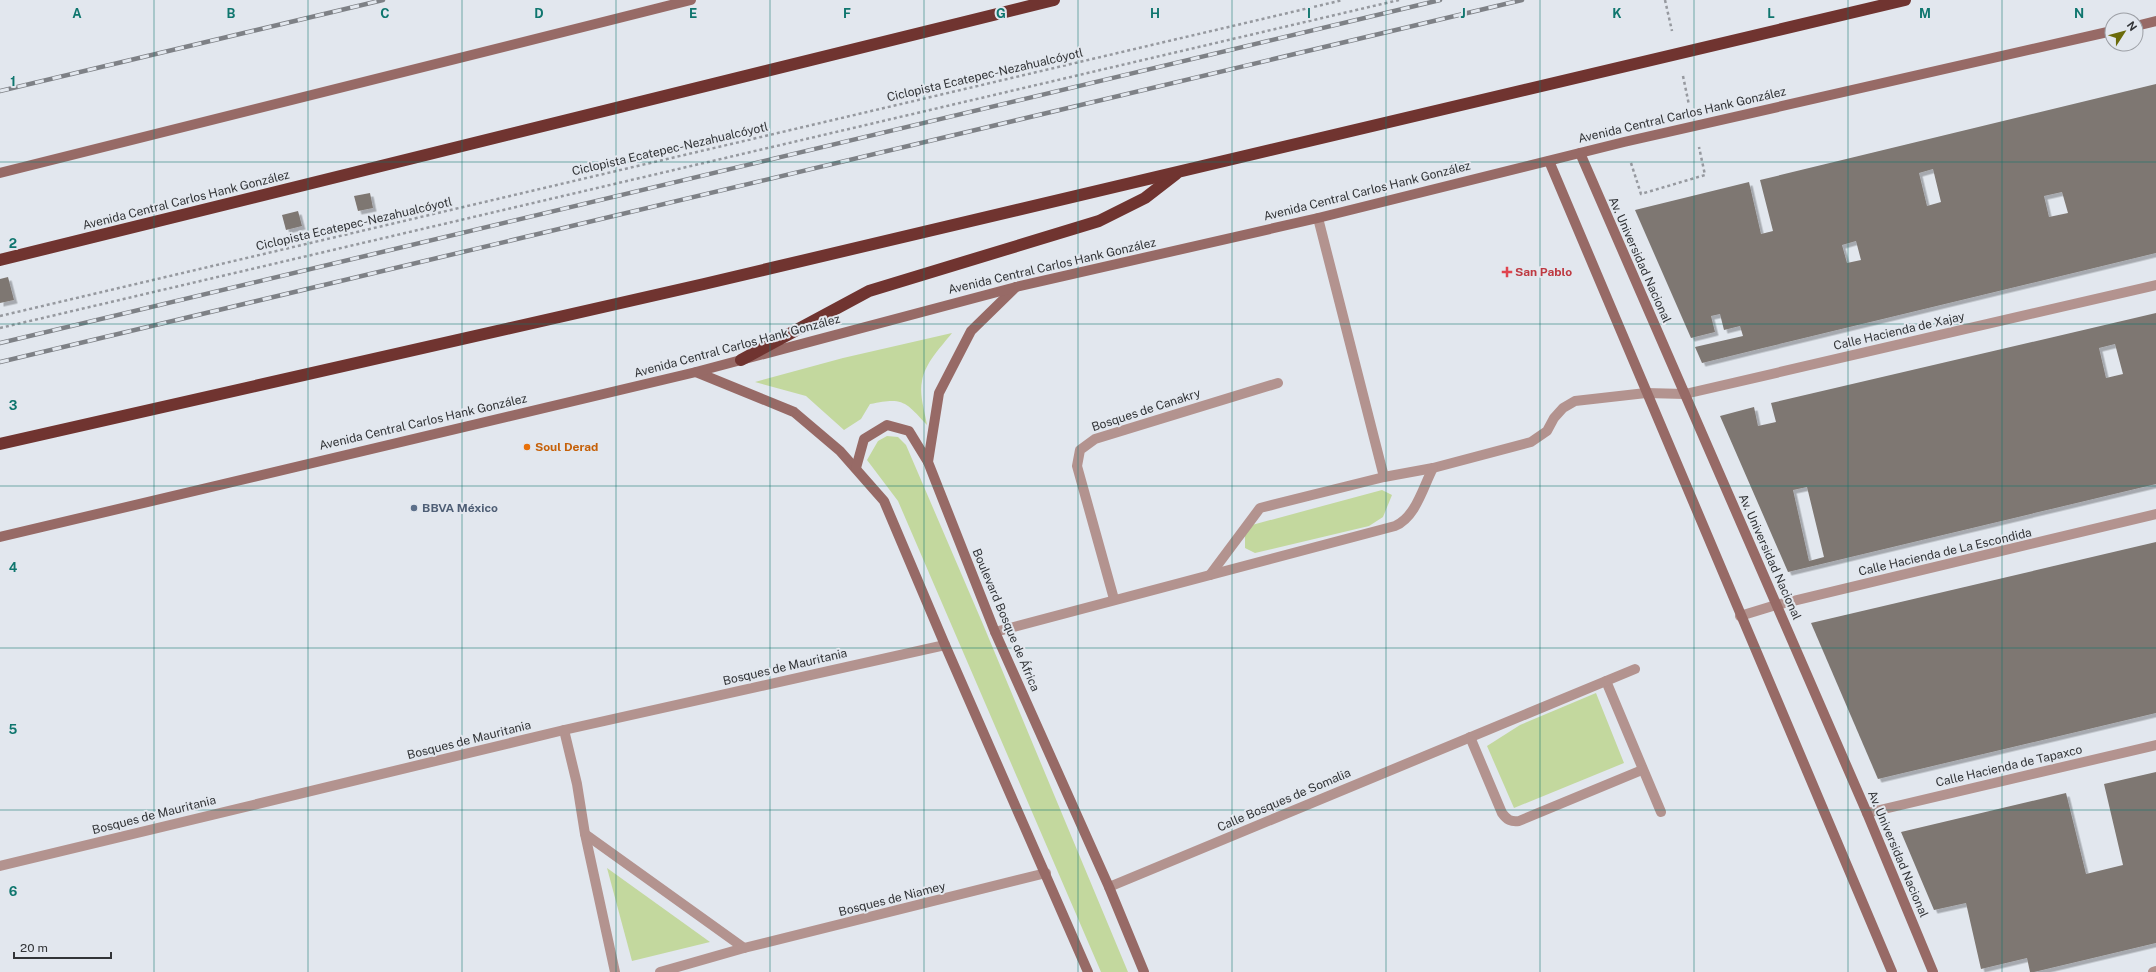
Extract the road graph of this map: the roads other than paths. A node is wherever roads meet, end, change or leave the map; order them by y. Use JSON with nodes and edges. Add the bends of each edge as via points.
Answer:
{"nodes":[{"id":1,"x":691,"y":0,"type":"edge"},
{"id":2,"x":1054,"y":0,"type":"edge"},
{"id":3,"x":1905,"y":0,"type":"edge"},
{"id":4,"x":2156,"y":21,"type":"edge"},
{"id":5,"x":2144,"y":24,"type":"edge"},
{"id":6,"x":2104,"y":33,"type":"edge"},
{"id":7,"x":1580,"y":153,"type":"junction"},
{"id":8,"x":1549,"y":161,"type":"junction"},
{"id":9,"x":1180,"y":171,"type":"junction"},
{"id":10,"x":0,"y":173,"type":"edge"},
{"id":11,"x":1318,"y":218,"type":"junction"},
{"id":12,"x":0,"y":260,"type":"edge"},
{"id":13,"x":2156,"y":285,"type":"edge"},
{"id":14,"x":1016,"y":287,"type":"junction"},
{"id":15,"x":741,"y":360,"type":"junction"},
{"id":16,"x":696,"y":372,"type":"junction"},
{"id":17,"x":1278,"y":383,"type":"dead end"},
{"id":18,"x":1646,"y":393,"type":"junction"},
{"id":19,"x":1685,"y":394,"type":"junction"},
{"id":20,"x":0,"y":444,"type":"edge"},
{"id":21,"x":928,"y":462,"type":"junction"},
{"id":22,"x":856,"y":468,"type":"junction"},
{"id":23,"x":1433,"y":468,"type":"junction"},
{"id":24,"x":1384,"y":477,"type":"junction"},
{"id":25,"x":2156,"y":514,"type":"edge"},
{"id":26,"x":0,"y":537,"type":"edge"},
{"id":27,"x":1210,"y":575,"type":"junction"},
{"id":28,"x":1114,"y":599,"type":"junction"},
{"id":29,"x":1776,"y":605,"type":"junction"},
{"id":30,"x":1740,"y":616,"type":"junction"},
{"id":31,"x":995,"y":632,"type":"junction"},
{"id":32,"x":945,"y":645,"type":"junction"},
{"id":33,"x":1635,"y":669,"type":"dead end"},
{"id":34,"x":1606,"y":681,"type":"junction"},
{"id":35,"x":564,"y":730,"type":"junction"},
{"id":36,"x":1470,"y":737,"type":"junction"},
{"id":37,"x":2156,"y":745,"type":"edge"},
{"id":38,"x":1642,"y":770,"type":"junction"},
{"id":39,"x":1662,"y":812,"type":"dead end"},
{"id":40,"x":1867,"y":813,"type":"junction"},
{"id":41,"x":585,"y":834,"type":"junction"},
{"id":42,"x":0,"y":866,"type":"edge"},
{"id":43,"x":1046,"y":873,"type":"junction"},
{"id":44,"x":1109,"y":887,"type":"junction"},
{"id":45,"x":744,"y":948,"type":"junction"},
{"id":46,"x":615,"y":972,"type":"edge"},
{"id":47,"x":660,"y":972,"type":"edge"},
{"id":48,"x":1088,"y":972,"type":"edge"},
{"id":49,"x":1144,"y":972,"type":"edge"},
{"id":50,"x":1892,"y":972,"type":"edge"},
{"id":51,"x":1934,"y":972,"type":"edge"}],
"edges":[{"from":1,"to":10,"type":"street"},
{"from":2,"to":12,"type":"highway","name":"Avenida Central Carlos Hank González"},
{"from":3,"to":9,"type":"highway"},
{"from":4,"to":5,"type":"street"},
{"from":6,"to":7,"type":"street","name":"Avenida Central Carlos Hank González"},
{"from":7,"to":8,"type":"street","name":"Avenida Central Carlos Hank González"},
{"from":7,"to":19,"type":"street","name":"Av. Universidad Nacional"},
{"from":8,"to":11,"type":"street","name":"Avenida Central Carlos Hank González"},
{"from":8,"to":18,"type":"street"},
{"from":9,"to":15,"type":"highway","via":[[1145,198],[1099,221],[869,291]]},
{"from":9,"to":20,"type":"highway","via":[[704,284]]},
{"from":11,"to":14,"type":"street","name":"Avenida Central Carlos Hank González"},
{"from":11,"to":24,"type":"street"},
{"from":13,"to":19,"type":"street","name":"Calle Hacienda de Xajay"},
{"from":14,"to":15,"type":"street","name":"Avenida Central Carlos Hank González"},
{"from":14,"to":21,"type":"street","via":[[971,331],[939,393]]},
{"from":15,"to":16,"type":"street","name":"Avenida Central Carlos Hank González"},
{"from":16,"to":22,"type":"street","via":[[794,412]]},
{"from":16,"to":26,"type":"street","name":"Avenida Central Carlos Hank González"},
{"from":17,"to":28,"type":"street","name":"Bosques de Canakry","via":[[1095,438],[1080,450],[1077,466]]},
{"from":18,"to":19,"type":"street","name":"Calle Hacienda de Xajay"},
{"from":18,"to":23,"type":"street","via":[[1574,401],[1563,408],[1547,431],[1531,442]]},
{"from":18,"to":30,"type":"street"},
{"from":19,"to":29,"type":"street","name":"Av. Universidad Nacional"},
{"from":21,"to":22,"type":"street","name":"Boulevard Bosque de África","via":[[909,431],[887,425],[864,439]]},
{"from":21,"to":31,"type":"street","name":"Boulevard Bosque de África"},
{"from":22,"to":32,"type":"street","via":[[884,500]]},
{"from":23,"to":24,"type":"street"},
{"from":23,"to":27,"type":"street","via":[[1411,514],[1401,523]]},
{"from":24,"to":27,"type":"street","via":[[1260,508]]},
{"from":25,"to":29,"type":"street","name":"Calle Hacienda de La Escondida"},
{"from":27,"to":28,"type":"street"},
{"from":28,"to":31,"type":"street"},
{"from":29,"to":30,"type":"street","name":"Calle Hacienda de La Escondida"},
{"from":29,"to":40,"type":"street","name":"Av. Universidad Nacional"},
{"from":30,"to":50,"type":"street"},
{"from":31,"to":44,"type":"street","name":"Boulevard Bosque de África"},
{"from":32,"to":35,"type":"street","name":"Bosques de Mauritania"},
{"from":32,"to":43,"type":"street"},
{"from":33,"to":34,"type":"street","name":"Calle Bosques de Somalia"},
{"from":34,"to":36,"type":"street","name":"Calle Bosques de Somalia"},
{"from":34,"to":38,"type":"street"},
{"from":35,"to":41,"type":"street","via":[[577,784]]},
{"from":35,"to":42,"type":"street","name":"Bosques de Mauritania"},
{"from":36,"to":38,"type":"street","via":[[1502,814],[1514,821]]},
{"from":36,"to":44,"type":"street","name":"Calle Bosques de Somalia"},
{"from":37,"to":40,"type":"street","name":"Calle Hacienda de Tapaxco"},
{"from":38,"to":39,"type":"street"},
{"from":40,"to":51,"type":"street","name":"Av. Universidad Nacional"},
{"from":41,"to":45,"type":"street"},
{"from":41,"to":46,"type":"street"},
{"from":43,"to":45,"type":"street","name":"Bosques de Niamey"},
{"from":43,"to":48,"type":"street"},
{"from":44,"to":49,"type":"street","name":"Boulevard Bosque de África"},
{"from":45,"to":47,"type":"street","name":"Bosques de Niamey"}]}
